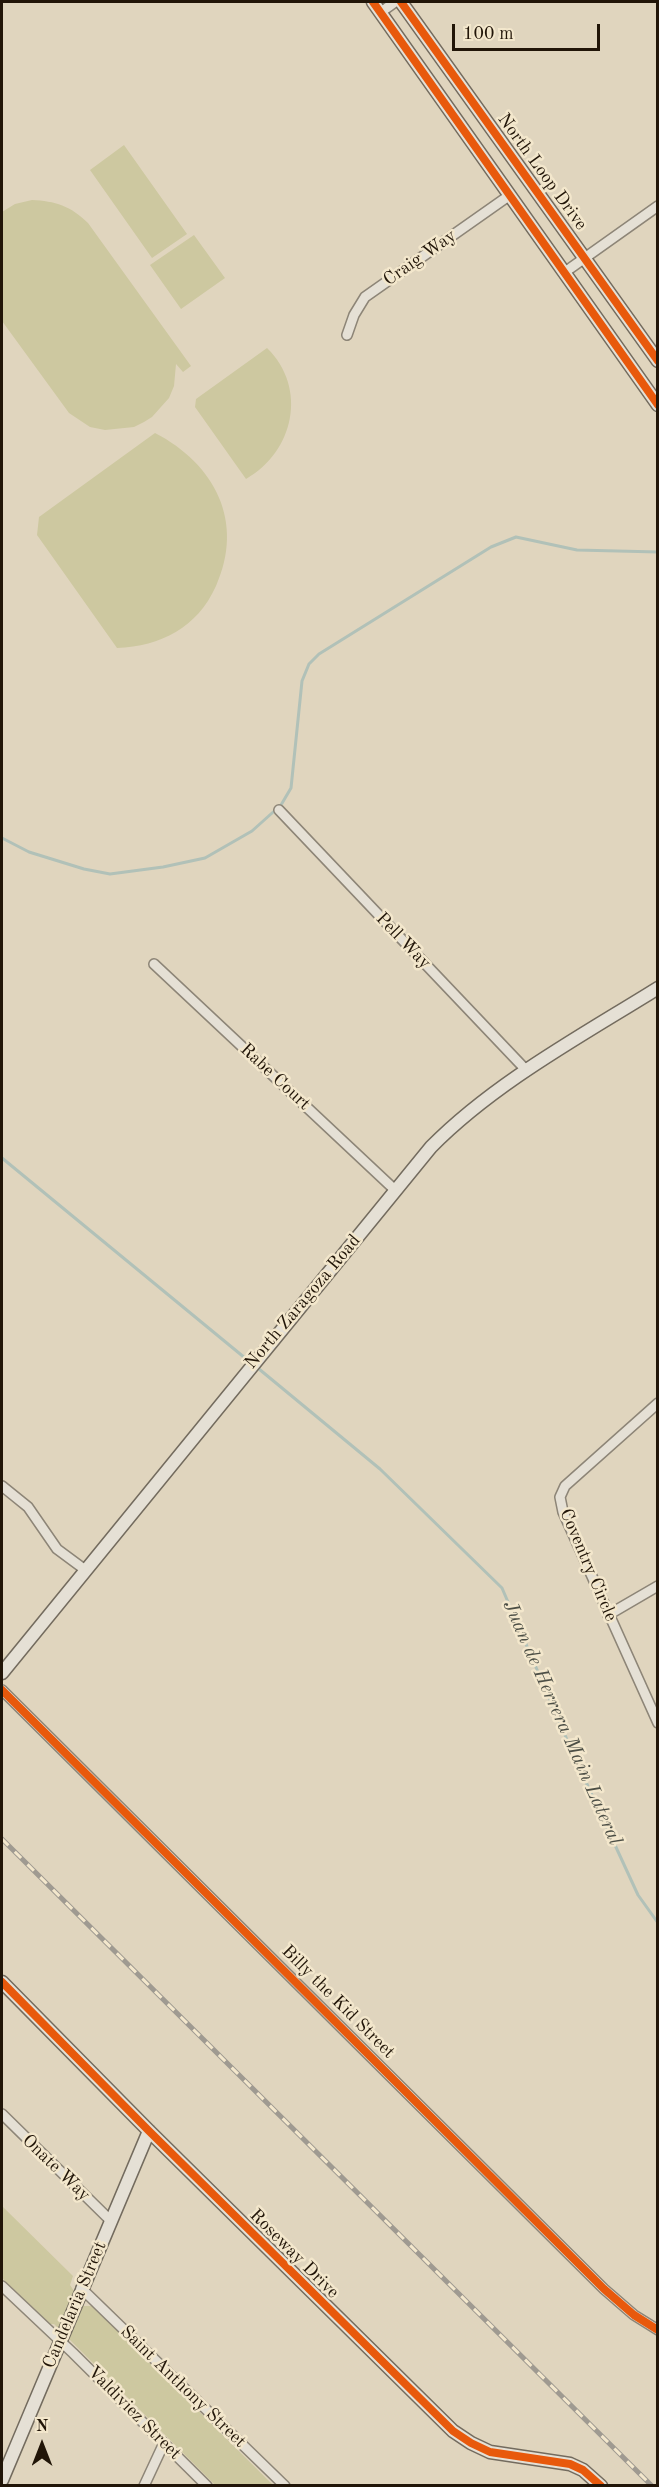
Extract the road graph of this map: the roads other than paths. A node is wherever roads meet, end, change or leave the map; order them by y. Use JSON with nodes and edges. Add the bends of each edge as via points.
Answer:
{"nodes":[{"id":1,"x":373,"y":2,"type":"edge"},
{"id":2,"x":395,"y":2,"type":"edge"},
{"id":3,"x":401,"y":2,"type":"edge"},
{"id":4,"x":381,"y":12,"type":"junction"},
{"id":5,"x":510,"y":195,"type":"junction"},
{"id":6,"x":657,"y":206,"type":"edge"},
{"id":7,"x":585,"y":258,"type":"junction"},
{"id":8,"x":564,"y":273,"type":"junction"},
{"id":9,"x":347,"y":335,"type":"dead end"},
{"id":10,"x":657,"y":361,"type":"edge"},
{"id":11,"x":657,"y":405,"type":"edge"},
{"id":12,"x":279,"y":810,"type":"dead end"},
{"id":13,"x":154,"y":964,"type":"dead end"},
{"id":14,"x":657,"y":988,"type":"edge"},
{"id":15,"x":527,"y":1071,"type":"junction"},
{"id":16,"x":395,"y":1190,"type":"junction"},
{"id":17,"x":657,"y":1403,"type":"edge"},
{"id":18,"x":3,"y":1489,"type":"edge"},
{"id":19,"x":84,"y":1569,"type":"junction"},
{"id":20,"x":657,"y":1586,"type":"edge"},
{"id":21,"x":608,"y":1614,"type":"junction"},
{"id":22,"x":2,"y":1673,"type":"edge"},
{"id":23,"x":2,"y":1690,"type":"edge"},
{"id":24,"x":657,"y":1724,"type":"edge"},
{"id":25,"x":2,"y":1982,"type":"edge"},
{"id":26,"x":2,"y":2114,"type":"edge"},
{"id":27,"x":149,"y":2132,"type":"junction"},
{"id":28,"x":111,"y":2221,"type":"junction"},
{"id":29,"x":2,"y":2286,"type":"edge"},
{"id":30,"x":81,"y":2288,"type":"junction"},
{"id":31,"x":657,"y":2330,"type":"edge"},
{"id":32,"x":59,"y":2341,"type":"junction"},
{"id":33,"x":164,"y":2443,"type":"junction"},
{"id":34,"x":2,"y":2480,"type":"edge"},
{"id":35,"x":144,"y":2486,"type":"edge"},
{"id":36,"x":207,"y":2486,"type":"edge"},
{"id":37,"x":285,"y":2486,"type":"edge"},
{"id":38,"x":601,"y":2486,"type":"edge"}],
"edges":[{"from":1,"to":4,"type":"main road"},
{"from":2,"to":4,"type":"street"},
{"from":3,"to":7,"type":"main road","name":"North Loop Drive"},
{"from":4,"to":5,"type":"main road"},
{"from":5,"to":8,"type":"main road"},
{"from":5,"to":9,"type":"street","name":"Craig Way","via":[[365,297]]},
{"from":6,"to":7,"type":"street"},
{"from":7,"to":8,"type":"street"},
{"from":7,"to":10,"type":"main road","name":"North Loop Drive"},
{"from":8,"to":11,"type":"main road"},
{"from":12,"to":15,"type":"street","name":"Pell Way"},
{"from":13,"to":16,"type":"street","name":"Rabe Court"},
{"from":14,"to":15,"type":"main road","name":"North Zaragoza Road"},
{"from":15,"to":16,"type":"main road","name":"North Zaragoza Road","via":[[455,1123]]},
{"from":16,"to":19,"type":"main road","name":"North Zaragoza Road"},
{"from":17,"to":21,"type":"street","name":"Coventry Circle","via":[[565,1486],[560,1497]]},
{"from":18,"to":19,"type":"street","via":[[28,1507],[57,1549]]},
{"from":19,"to":22,"type":"main road","name":"North Zaragoza Road"},
{"from":20,"to":21,"type":"street"},
{"from":21,"to":24,"type":"street","name":"Coventry Circle"},
{"from":23,"to":31,"type":"street","name":"Billy the Kid Street","via":[[604,2289]]},
{"from":25,"to":27,"type":"main road","name":"Roseway Drive"},
{"from":26,"to":28,"type":"street","name":"Onate Way"},
{"from":27,"to":28,"type":"main road","name":"Candelaria Street"},
{"from":27,"to":38,"type":"main road","name":"Roseway Drive","via":[[453,2431],[490,2452],[570,2464]]},
{"from":28,"to":30,"type":"main road","name":"Candelaria Street"},
{"from":29,"to":32,"type":"street","name":"Valdiviez Street"},
{"from":30,"to":32,"type":"main road","name":"Candelaria Street"},
{"from":30,"to":37,"type":"street","name":"Saint Anthony Street"},
{"from":32,"to":33,"type":"street","name":"Valdiviez Street"},
{"from":32,"to":34,"type":"main road","name":"Candelaria Street"},
{"from":33,"to":35,"type":"street"},
{"from":33,"to":36,"type":"street","name":"Valdiviez Street"}]}
